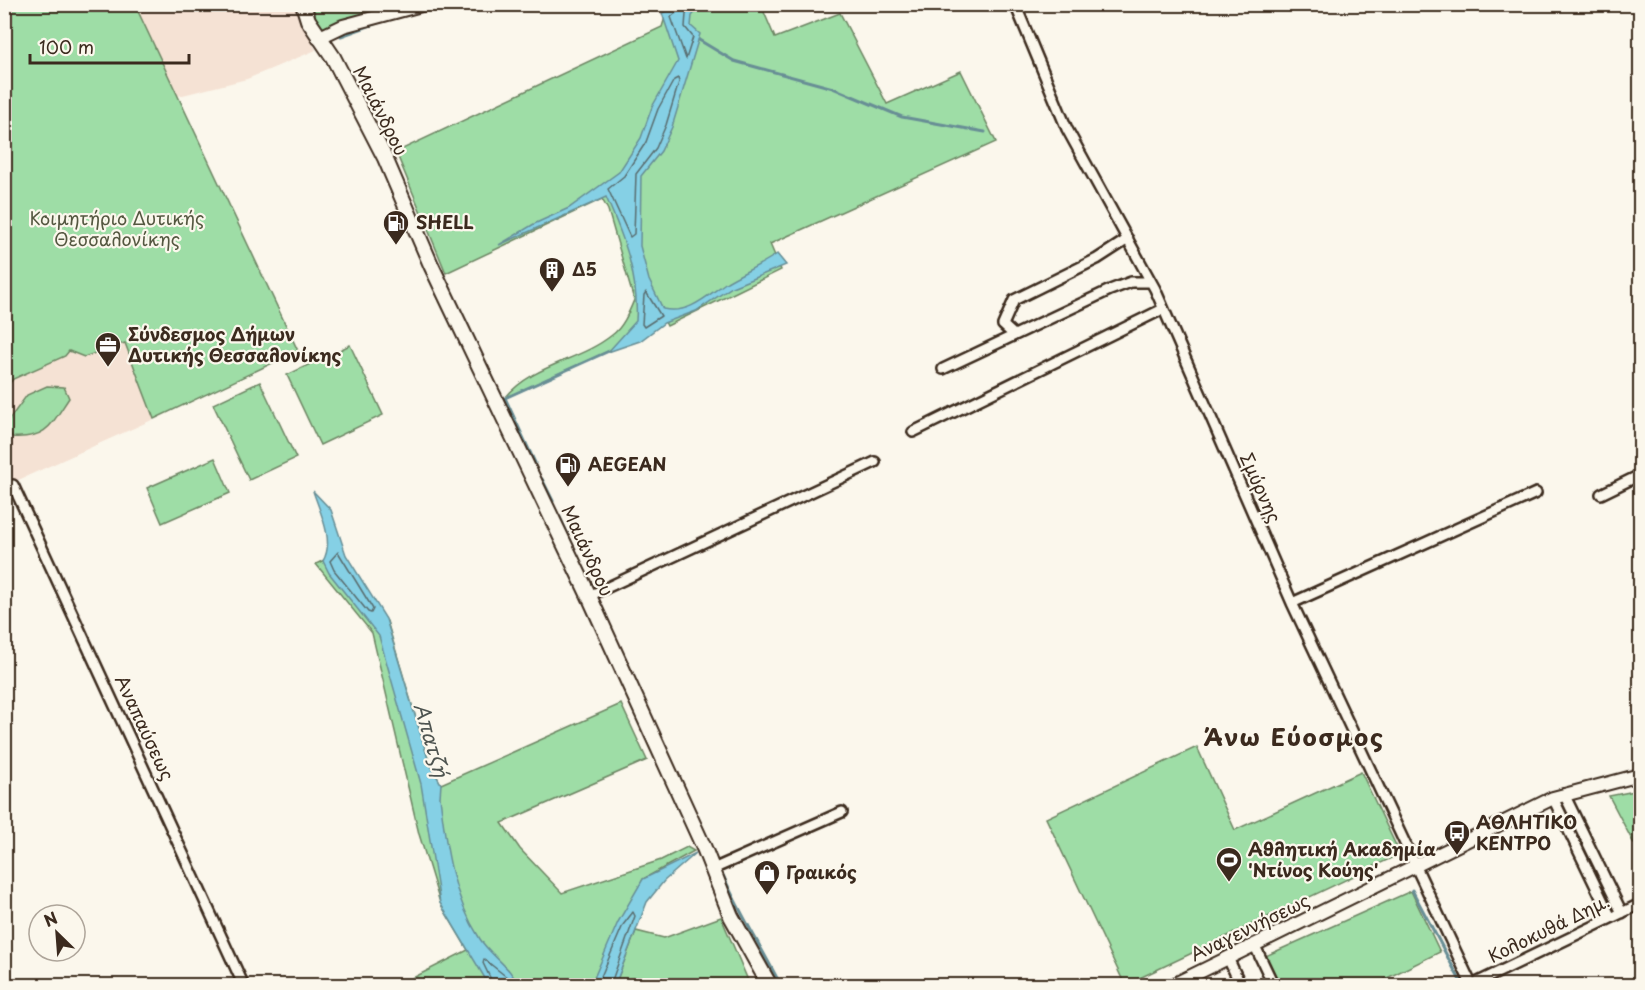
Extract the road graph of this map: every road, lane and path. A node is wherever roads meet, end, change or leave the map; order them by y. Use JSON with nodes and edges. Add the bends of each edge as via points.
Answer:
{"nodes":[{"id":1,"x":303,"y":4,"type":"edge"},
{"id":2,"x":425,"y":4,"type":"edge"},
{"id":3,"x":1015,"y":4,"type":"edge"},
{"id":4,"x":318,"y":38,"type":"junction"},
{"id":5,"x":1128,"y":239,"type":"junction"},
{"id":6,"x":1150,"y":282,"type":"junction"},
{"id":7,"x":1163,"y":309,"type":"junction"},
{"id":8,"x":1014,"y":335,"type":"junction"},
{"id":9,"x":943,"y":369,"type":"dead end"},
{"id":10,"x":913,"y":432,"type":"dead end"},
{"id":11,"x":875,"y":462,"type":"dead end"},
{"id":12,"x":1641,"y":475,"type":"edge"},
{"id":13,"x":13,"y":485,"type":"dead end"},
{"id":14,"x":1536,"y":493,"type":"dead end"},
{"id":15,"x":1600,"y":494,"type":"dead end"},
{"id":16,"x":589,"y":596,"type":"junction"},
{"id":17,"x":1292,"y":603,"type":"junction"},
{"id":18,"x":1641,"y":775,"type":"edge"},
{"id":19,"x":1559,"y":796,"type":"junction"},
{"id":20,"x":842,"y":812,"type":"dead end"},
{"id":21,"x":1415,"y":867,"type":"junction"},
{"id":22,"x":713,"y":869,"type":"junction"},
{"id":23,"x":1641,"y":904,"type":"edge"},
{"id":24,"x":1622,"y":913,"type":"junction"},
{"id":25,"x":1611,"y":918,"type":"junction"},
{"id":26,"x":1255,"y":946,"type":"junction"},
{"id":27,"x":1228,"y":958,"type":"junction"},
{"id":28,"x":1472,"y":985,"type":"edge"},
{"id":29,"x":244,"y":986,"type":"edge"},
{"id":30,"x":770,"y":986,"type":"edge"},
{"id":31,"x":1171,"y":986,"type":"edge"},
{"id":32,"x":1241,"y":986,"type":"edge"},
{"id":33,"x":1274,"y":986,"type":"edge"}],
"edges":[{"from":1,"to":4,"type":"main road","name":"Μαιάνδρου"},
{"from":2,"to":4,"type":"street","via":[[343,26]]},
{"from":3,"to":5,"type":"street","name":"Σμύρνης","via":[[1067,129]]},
{"from":4,"to":16,"type":"main road","name":"Μαιάνδρου","via":[[333,57],[385,158],[431,265]]},
{"from":5,"to":6,"type":"street","name":"Σμύρνης"},
{"from":5,"to":8,"type":"street","via":[[1097,259],[1014,300],[1004,325]]},
{"from":6,"to":7,"type":"street","name":"Σμύρνης"},
{"from":6,"to":8,"type":"street","via":[[1131,282]]},
{"from":7,"to":10,"type":"street"},
{"from":7,"to":17,"type":"street","name":"Σμύρνης"},
{"from":8,"to":9,"type":"street"},
{"from":11,"to":16,"type":"street"},
{"from":12,"to":15,"type":"street"},
{"from":13,"to":29,"type":"street","name":"Αναπαύσεως"},
{"from":14,"to":17,"type":"street"},
{"from":16,"to":22,"type":"main road","name":"Μαιάνδρου"},
{"from":17,"to":21,"type":"street","name":"Σμύρνης"},
{"from":18,"to":19,"type":"street","name":"Αναγεννήσεως"},
{"from":19,"to":21,"type":"street","name":"Αναγεννήσεως"},
{"from":19,"to":24,"type":"street"},
{"from":19,"to":25,"type":"street"},
{"from":20,"to":22,"type":"street"},
{"from":21,"to":26,"type":"street","name":"Αναγεννήσεως"},
{"from":21,"to":28,"type":"street","name":"Σμύρνης"},
{"from":22,"to":30,"type":"main road","name":"Μαιάνδρου","via":[[731,916]]},
{"from":23,"to":24,"type":"street","name":"Κολοκυθά Δημ."},
{"from":24,"to":25,"type":"street","name":"Κολοκυθά Δημ."},
{"from":25,"to":28,"type":"street","name":"Κολοκυθά Δημ."},
{"from":26,"to":27,"type":"street","name":"Αναγεννήσεως"},
{"from":26,"to":33,"type":"street"},
{"from":27,"to":31,"type":"street","name":"Αναγεννήσεως"},
{"from":27,"to":32,"type":"street"}]}
